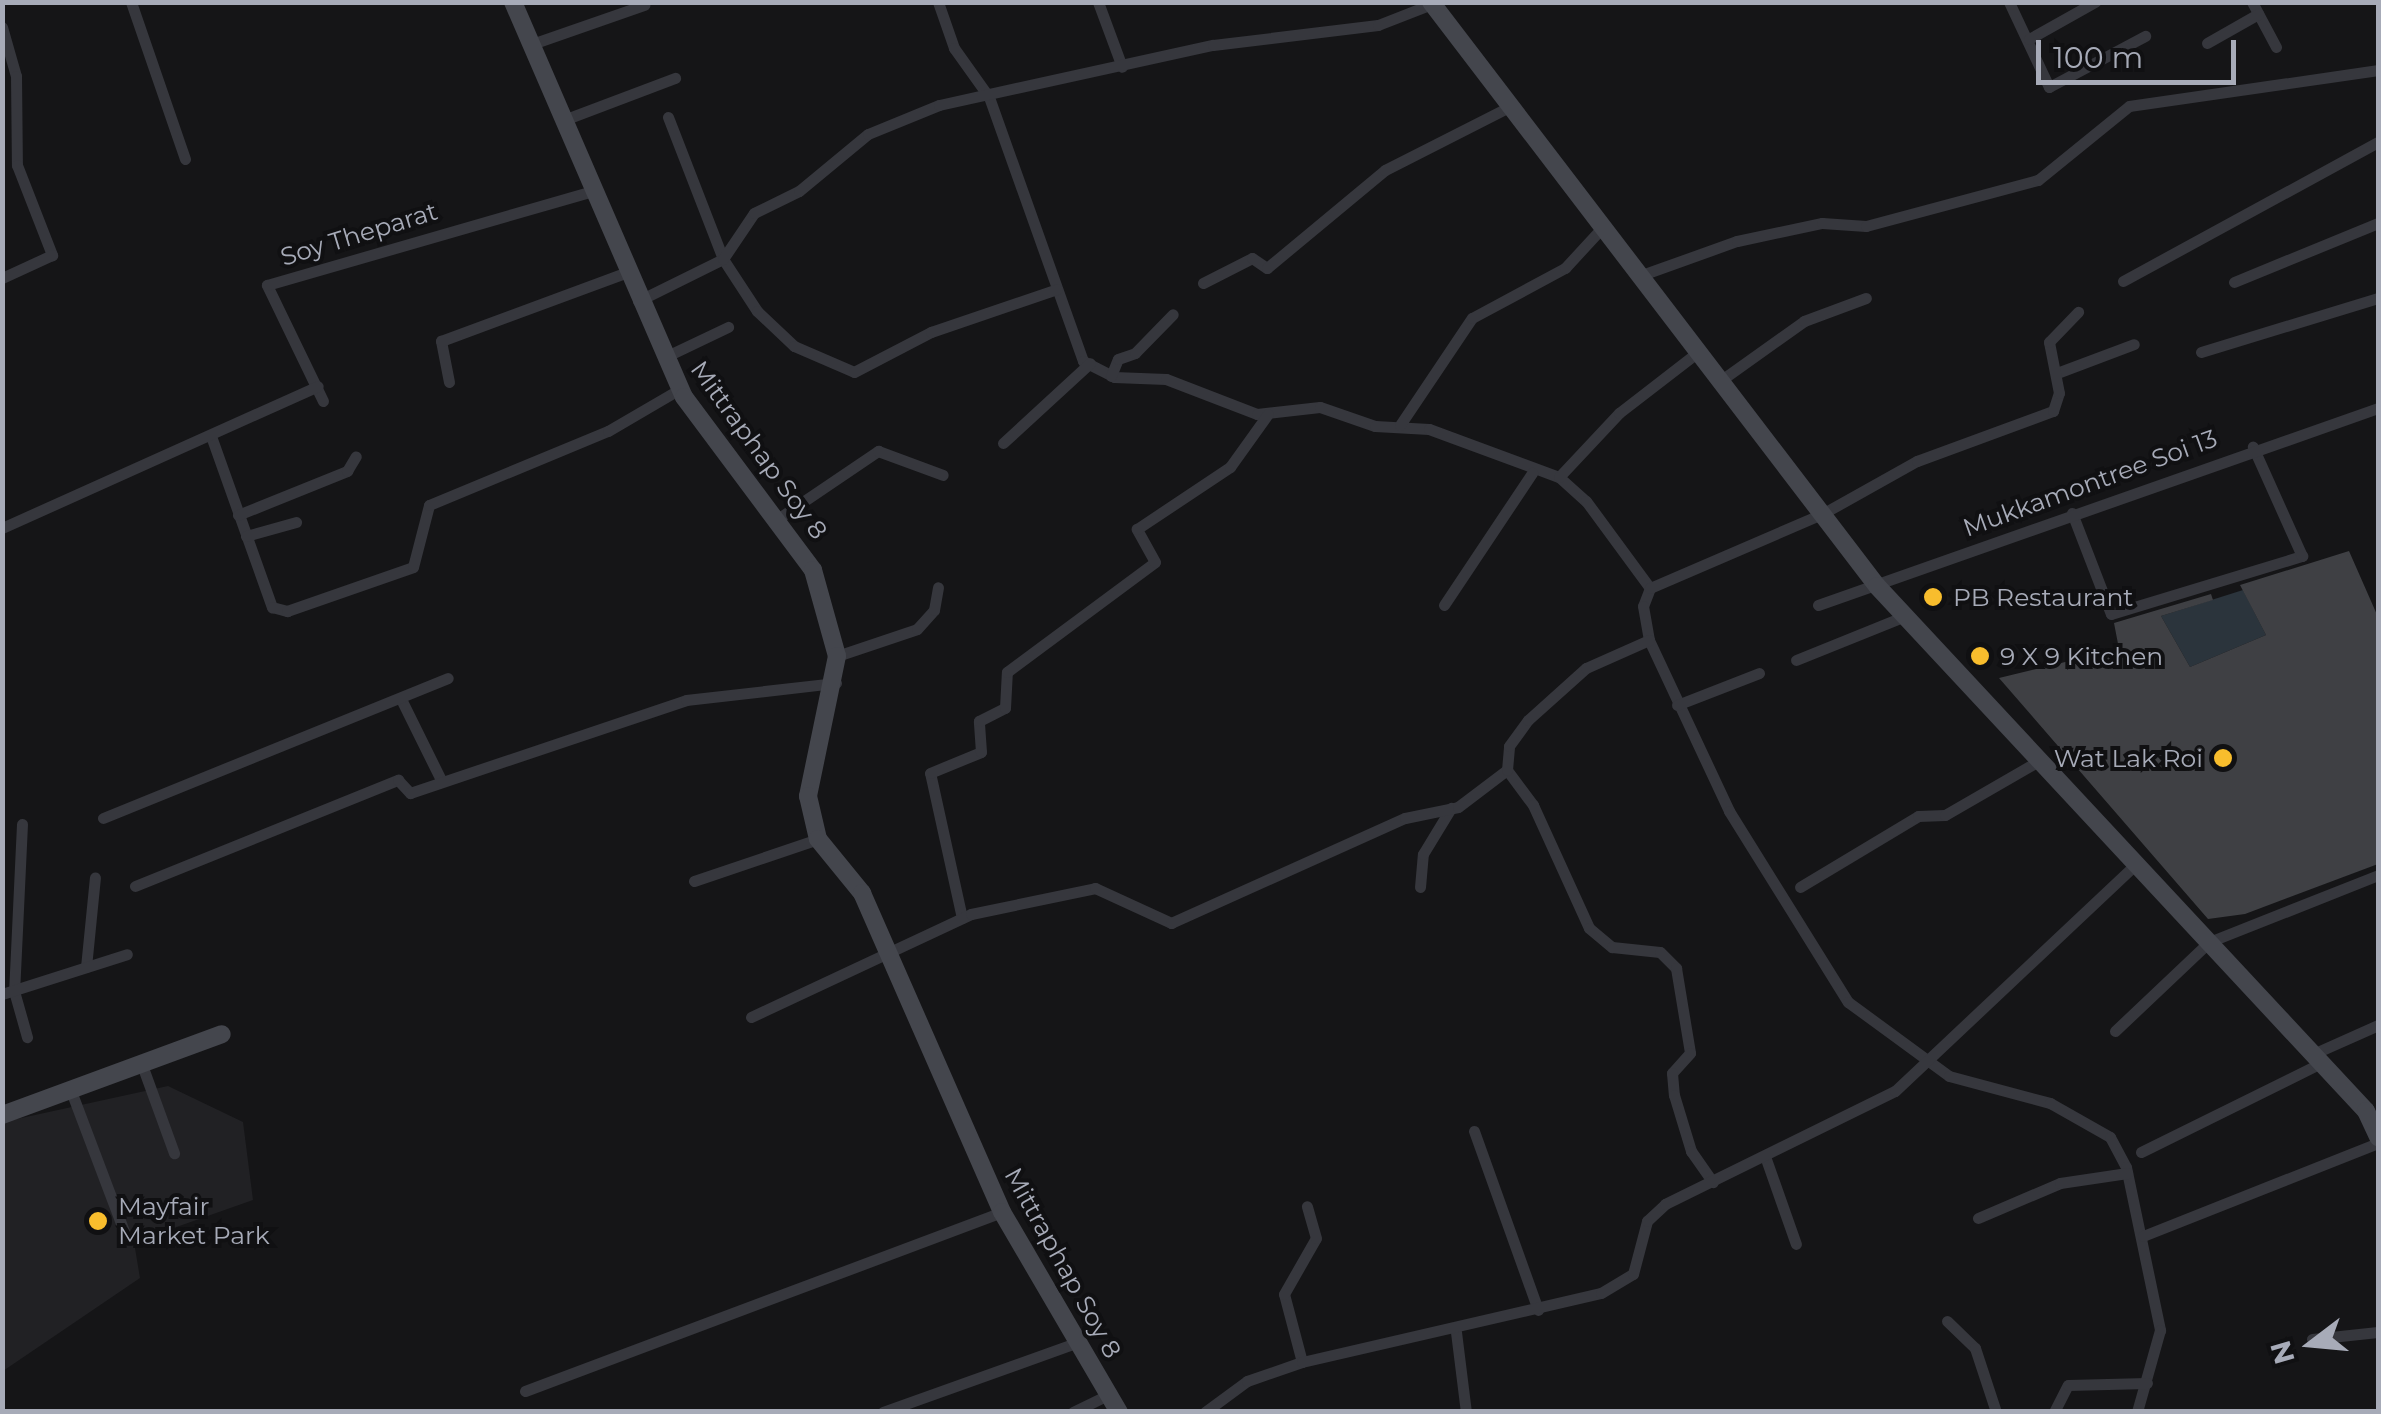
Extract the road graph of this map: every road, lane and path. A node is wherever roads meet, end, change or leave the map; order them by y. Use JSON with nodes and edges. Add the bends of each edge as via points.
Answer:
{"nodes":[{"id":1,"x":131,"y":2,"type":"edge"},
{"id":2,"x":513,"y":2,"type":"edge"},
{"id":3,"x":938,"y":2,"type":"edge"},
{"id":4,"x":1098,"y":2,"type":"edge"},
{"id":5,"x":2009,"y":2,"type":"edge"},
{"id":6,"x":2096,"y":2,"type":"edge"},
{"id":7,"x":1431,"y":3,"type":"edge"},
{"id":8,"x":644,"y":5,"type":"dead end"},
{"id":9,"x":2255,"y":8,"type":"edge"},
{"id":10,"x":2,"y":27,"type":"edge"},
{"id":11,"x":2145,"y":36,"type":"dead end"},
{"id":12,"x":2029,"y":39,"type":"junction"},
{"id":13,"x":2207,"y":43,"type":"dead end"},
{"id":14,"x":532,"y":44,"type":"junction"},
{"id":15,"x":2276,"y":47,"type":"dead end"},
{"id":16,"x":1122,"y":66,"type":"junction"},
{"id":17,"x":2378,"y":70,"type":"edge"},
{"id":18,"x":676,"y":78,"type":"dead end"},
{"id":19,"x":989,"y":96,"type":"junction"},
{"id":20,"x":1511,"y":106,"type":"junction"},
{"id":21,"x":668,"y":116,"type":"dead end"},
{"id":22,"x":560,"y":122,"type":"junction"},
{"id":23,"x":2378,"y":142,"type":"edge"},
{"id":24,"x":186,"y":160,"type":"dead end"},
{"id":25,"x":589,"y":192,"type":"junction"},
{"id":26,"x":2378,"y":223,"type":"edge"},
{"id":27,"x":1599,"y":231,"type":"junction"},
{"id":28,"x":723,"y":259,"type":"junction"},
{"id":29,"x":626,"y":273,"type":"junction"},
{"id":30,"x":1639,"y":276,"type":"junction"},
{"id":31,"x":2,"y":278,"type":"edge"},
{"id":32,"x":2123,"y":281,"type":"dead end"},
{"id":33,"x":2234,"y":282,"type":"dead end"},
{"id":34,"x":1204,"y":283,"type":"dead end"},
{"id":35,"x":1057,"y":289,"type":"junction"},
{"id":36,"x":1866,"y":298,"type":"dead end"},
{"id":37,"x":2378,"y":298,"type":"edge"},
{"id":38,"x":638,"y":302,"type":"junction"},
{"id":39,"x":2078,"y":312,"type":"dead end"},
{"id":40,"x":1172,"y":314,"type":"dead end"},
{"id":41,"x":728,"y":327,"type":"dead end"},
{"id":42,"x":2134,"y":344,"type":"dead end"},
{"id":43,"x":1698,"y":352,"type":"junction"},
{"id":44,"x":2201,"y":352,"type":"dead end"},
{"id":45,"x":665,"y":357,"type":"junction"},
{"id":46,"x":1090,"y":363,"type":"junction"},
{"id":47,"x":2057,"y":373,"type":"junction"},
{"id":48,"x":1111,"y":376,"type":"junction"},
{"id":49,"x":1720,"y":381,"type":"junction"},
{"id":50,"x":449,"y":382,"type":"dead end"},
{"id":51,"x":318,"y":386,"type":"junction"},
{"id":52,"x":680,"y":389,"type":"junction"},
{"id":53,"x":323,"y":400,"type":"dead end"},
{"id":54,"x":2378,"y":408,"type":"edge"},
{"id":55,"x":1268,"y":414,"type":"junction"},
{"id":56,"x":1400,"y":425,"type":"junction"},
{"id":57,"x":211,"y":436,"type":"junction"},
{"id":58,"x":1003,"y":444,"type":"dead end"},
{"id":59,"x":2252,"y":447,"type":"junction"},
{"id":60,"x":356,"y":456,"type":"dead end"},
{"id":61,"x":1532,"y":473,"type":"junction"},
{"id":62,"x":943,"y":476,"type":"dead end"},
{"id":63,"x":1559,"y":477,"type":"junction"},
{"id":64,"x":2072,"y":513,"type":"junction"},
{"id":65,"x":1822,"y":514,"type":"junction"},
{"id":66,"x":238,"y":515,"type":"junction"},
{"id":67,"x":780,"y":518,"type":"junction"},
{"id":68,"x":296,"y":522,"type":"dead end"},
{"id":69,"x":2,"y":528,"type":"edge"},
{"id":70,"x":246,"y":536,"type":"junction"},
{"id":71,"x":1878,"y":586,"type":"junction"},
{"id":72,"x":938,"y":587,"type":"dead end"},
{"id":73,"x":1650,"y":588,"type":"junction"},
{"id":74,"x":1818,"y":604,"type":"dead end"},
{"id":75,"x":1444,"y":605,"type":"dead end"},
{"id":76,"x":1905,"y":616,"type":"junction"},
{"id":77,"x":1649,"y":640,"type":"junction"},
{"id":78,"x":838,"y":656,"type":"junction"},
{"id":79,"x":1796,"y":660,"type":"dead end"},
{"id":80,"x":1760,"y":673,"type":"dead end"},
{"id":81,"x":448,"y":678,"type":"dead end"},
{"id":82,"x":836,"y":684,"type":"junction"},
{"id":83,"x":401,"y":700,"type":"junction"},
{"id":84,"x":1677,"y":705,"type":"junction"},
{"id":85,"x":2042,"y":759,"type":"junction"},
{"id":86,"x":1507,"y":770,"type":"junction"},
{"id":87,"x":441,"y":780,"type":"junction"},
{"id":88,"x":1450,"y":808,"type":"junction"},
{"id":89,"x":103,"y":818,"type":"dead end"},
{"id":90,"x":22,"y":824,"type":"dead end"},
{"id":91,"x":818,"y":839,"type":"junction"},
{"id":92,"x":2139,"y":861,"type":"junction"},
{"id":93,"x":2378,"y":876,"type":"edge"},
{"id":94,"x":95,"y":877,"type":"dead end"},
{"id":95,"x":694,"y":881,"type":"dead end"},
{"id":96,"x":135,"y":886,"type":"dead end"},
{"id":97,"x":1800,"y":886,"type":"dead end"},
{"id":98,"x":1420,"y":887,"type":"dead end"},
{"id":99,"x":962,"y":918,"type":"junction"},
{"id":100,"x":2209,"y":942,"type":"junction"},
{"id":101,"x":127,"y":954,"type":"dead end"},
{"id":102,"x":894,"y":956,"type":"junction"},
{"id":103,"x":86,"y":967,"type":"junction"},
{"id":104,"x":8,"y":993,"type":"edge"},
{"id":105,"x":751,"y":1017,"type":"dead end"},
{"id":106,"x":2378,"y":1025,"type":"edge"},
{"id":107,"x":2115,"y":1032,"type":"dead end"},
{"id":108,"x":222,"y":1034,"type":"dead end"},
{"id":109,"x":27,"y":1037,"type":"dead end"},
{"id":110,"x":2317,"y":1058,"type":"junction"},
{"id":111,"x":1924,"y":1062,"type":"junction"},
{"id":112,"x":142,"y":1066,"type":"junction"},
{"id":113,"x":72,"y":1091,"type":"junction"},
{"id":114,"x":2,"y":1115,"type":"edge"},
{"id":115,"x":1474,"y":1130,"type":"dead end"},
{"id":116,"x":2378,"y":1140,"type":"edge"},
{"id":117,"x":2141,"y":1152,"type":"dead end"},
{"id":118,"x":174,"y":1154,"type":"dead end"},
{"id":119,"x":1766,"y":1159,"type":"junction"},
{"id":120,"x":2126,"y":1173,"type":"junction"},
{"id":121,"x":1713,"y":1182,"type":"junction"},
{"id":122,"x":1306,"y":1206,"type":"dead end"},
{"id":123,"x":1002,"y":1212,"type":"junction"},
{"id":124,"x":1978,"y":1218,"type":"dead end"},
{"id":125,"x":2142,"y":1236,"type":"junction"},
{"id":126,"x":127,"y":1239,"type":"dead end"},
{"id":127,"x":1796,"y":1244,"type":"dead end"},
{"id":128,"x":1538,"y":1310,"type":"junction"},
{"id":129,"x":1947,"y":1322,"type":"dead end"},
{"id":130,"x":1456,"y":1332,"type":"junction"},
{"id":131,"x":2378,"y":1332,"type":"edge"},
{"id":132,"x":2312,"y":1339,"type":"dead end"},
{"id":133,"x":1076,"y":1343,"type":"junction"},
{"id":134,"x":1302,"y":1362,"type":"junction"},
{"id":135,"x":2147,"y":1383,"type":"junction"},
{"id":136,"x":525,"y":1391,"type":"dead end"},
{"id":137,"x":1108,"y":1395,"type":"junction"},
{"id":138,"x":883,"y":1412,"type":"edge"},
{"id":139,"x":1073,"y":1412,"type":"edge"},
{"id":140,"x":1119,"y":1412,"type":"edge"},
{"id":141,"x":1205,"y":1412,"type":"edge"},
{"id":142,"x":1466,"y":1412,"type":"edge"},
{"id":143,"x":1996,"y":1412,"type":"edge"},
{"id":144,"x":2054,"y":1412,"type":"edge"},
{"id":145,"x":2136,"y":1412,"type":"edge"}],
"edges":[{"from":1,"to":24,"type":"street"},
{"from":2,"to":14,"type":"street","name":"Mittraphap Soy 8"},
{"from":3,"to":19,"type":"street","via":[[954,48]]},
{"from":4,"to":16,"type":"street"},
{"from":5,"to":12,"type":"street"},
{"from":6,"to":12,"type":"street"},
{"from":7,"to":16,"type":"street","via":[[1378,25],[1212,45]]},
{"from":7,"to":20,"type":"street"},
{"from":8,"to":14,"type":"street"},
{"from":9,"to":13,"type":"street"},
{"from":9,"to":15,"type":"street"},
{"from":10,"to":31,"type":"street","via":[[16,76],[18,165],[52,254]]},
{"from":11,"to":12,"type":"street","via":[[2050,86]]},
{"from":14,"to":22,"type":"street","name":"Mittraphap Soy 8"},
{"from":16,"to":19,"type":"street"},
{"from":17,"to":30,"type":"street","via":[[2128,106],[2038,180],[1866,226],[1822,223],[1738,241]]},
{"from":18,"to":22,"type":"street"},
{"from":19,"to":28,"type":"street","via":[[939,104],[868,134],[799,191],[754,213]]},
{"from":19,"to":35,"type":"street"},
{"from":20,"to":27,"type":"street"},
{"from":20,"to":34,"type":"street","via":[[1385,170],[1267,268],[1252,258]]},
{"from":21,"to":28,"type":"street"},
{"from":22,"to":25,"type":"street","name":"Mittraphap Soy 8"},
{"from":23,"to":32,"type":"street"},
{"from":25,"to":29,"type":"street","name":"Mittraphap Soy 8"},
{"from":25,"to":51,"type":"street","name":"Soy Theparat","via":[[267,285]]},
{"from":26,"to":33,"type":"street"},
{"from":27,"to":30,"type":"street"},
{"from":27,"to":56,"type":"street","via":[[1565,268],[1472,318]]},
{"from":28,"to":35,"type":"street","via":[[756,311],[794,346],[854,372],[931,332]]},
{"from":28,"to":38,"type":"street"},
{"from":29,"to":38,"type":"street","name":"Mittraphap Soy 8"},
{"from":29,"to":50,"type":"street","via":[[441,341]]},
{"from":30,"to":43,"type":"street"},
{"from":35,"to":46,"type":"street"},
{"from":36,"to":49,"type":"street","via":[[1804,321]]},
{"from":37,"to":44,"type":"street"},
{"from":38,"to":45,"type":"street","name":"Mittraphap Soy 8"},
{"from":39,"to":47,"type":"street","via":[[2049,342]]},
{"from":40,"to":48,"type":"street","via":[[1135,353],[1118,358]]},
{"from":41,"to":45,"type":"street"},
{"from":42,"to":47,"type":"street"},
{"from":43,"to":49,"type":"street"},
{"from":43,"to":63,"type":"street","via":[[1619,413]]},
{"from":45,"to":52,"type":"street","name":"Mittraphap Soy 8"},
{"from":46,"to":48,"type":"street"},
{"from":46,"to":58,"type":"street"},
{"from":47,"to":65,"type":"street","via":[[2053,411],[1917,461]]},
{"from":48,"to":55,"type":"street","via":[[1166,378]]},
{"from":49,"to":65,"type":"street"},
{"from":51,"to":53,"type":"street","name":"Soy Theparat"},
{"from":51,"to":57,"type":"street"},
{"from":52,"to":67,"type":"street","name":"Mittraphap Soy 8"},
{"from":52,"to":70,"type":"street","via":[[581,444],[443,496],[421,517],[413,568],[388,580],[287,612],[272,607]]},
{"from":54,"to":59,"type":"street","name":"Mukkamontree Soi 13"},
{"from":55,"to":56,"type":"street","via":[[1320,407],[1375,426]]},
{"from":55,"to":99,"type":"street","via":[[1230,467],[1137,529],[1155,562],[1007,672],[1005,708],[980,720],[981,752],[930,773]]},
{"from":56,"to":61,"type":"street","via":[[1430,429]]},
{"from":57,"to":66,"type":"street"},
{"from":57,"to":69,"type":"street"},
{"from":59,"to":64,"type":"street","name":"Mukkamontree Soi 13"},
{"from":59,"to":64,"type":"street","via":[[2302,556],[2111,614]]},
{"from":60,"to":66,"type":"street","via":[[347,471]]},
{"from":61,"to":63,"type":"street"},
{"from":61,"to":75,"type":"street"},
{"from":62,"to":67,"type":"street","via":[[878,451]]},
{"from":63,"to":73,"type":"street"},
{"from":64,"to":71,"type":"street","name":"Mukkamontree Soi 13"},
{"from":65,"to":71,"type":"street"},
{"from":65,"to":73,"type":"street"},
{"from":66,"to":70,"type":"street"},
{"from":67,"to":78,"type":"street","name":"Mittraphap Soy 8","via":[[814,570]]},
{"from":68,"to":70,"type":"street"},
{"from":71,"to":74,"type":"street","name":"Mukkamontree Soi 13"},
{"from":71,"to":76,"type":"street"},
{"from":72,"to":78,"type":"street","via":[[934,610],[917,629]]},
{"from":73,"to":77,"type":"street","via":[[1643,606]]},
{"from":76,"to":79,"type":"street"},
{"from":76,"to":85,"type":"street"},
{"from":77,"to":84,"type":"street"},
{"from":77,"to":86,"type":"street","via":[[1586,668],[1528,720],[1509,746]]},
{"from":78,"to":82,"type":"street","name":"Mittraphap Soy 8"},
{"from":80,"to":84,"type":"street"},
{"from":81,"to":83,"type":"street"},
{"from":82,"to":87,"type":"street","via":[[686,700]]},
{"from":82,"to":91,"type":"street","name":"Mittraphap Soy 8","via":[[808,796]]},
{"from":83,"to":87,"type":"street"},
{"from":83,"to":89,"type":"street"},
{"from":84,"to":111,"type":"street","via":[[1729,811],[1848,1002]]},
{"from":85,"to":92,"type":"street"},
{"from":85,"to":97,"type":"street","via":[[1945,815],[1918,816]]},
{"from":86,"to":88,"type":"street"},
{"from":86,"to":121,"type":"street","via":[[1533,805],[1589,928],[1612,947],[1660,952],[1676,968],[1687,998],[1690,1053],[1672,1073],[1674,1094],[1691,1151]]},
{"from":87,"to":96,"type":"street","via":[[410,793],[398,780]]},
{"from":88,"to":98,"type":"street","via":[[1423,854]]},
{"from":88,"to":99,"type":"street","via":[[1405,818],[1171,923],[1095,888]]},
{"from":90,"to":104,"type":"street"},
{"from":91,"to":95,"type":"street"},
{"from":91,"to":102,"type":"street","name":"Mittraphap Soy 8","via":[[862,893]]},
{"from":92,"to":100,"type":"street"},
{"from":92,"to":111,"type":"street"},
{"from":93,"to":100,"type":"street"},
{"from":94,"to":103,"type":"street"},
{"from":99,"to":102,"type":"street"},
{"from":100,"to":107,"type":"street"},
{"from":100,"to":110,"type":"street"},
{"from":101,"to":103,"type":"street"},
{"from":102,"to":105,"type":"street"},
{"from":102,"to":123,"type":"street","name":"Mittraphap Soy 8"},
{"from":103,"to":104,"type":"street"},
{"from":104,"to":109,"type":"street"},
{"from":106,"to":110,"type":"street"},
{"from":108,"to":112,"type":"street"},
{"from":110,"to":116,"type":"street","via":[[2366,1111]]},
{"from":110,"to":117,"type":"street"},
{"from":111,"to":119,"type":"street","via":[[1895,1091]]},
{"from":111,"to":120,"type":"street","via":[[1974,1088],[2050,1102],[2110,1137]]},
{"from":112,"to":113,"type":"street"},
{"from":112,"to":118,"type":"street"},
{"from":113,"to":114,"type":"street"},
{"from":113,"to":126,"type":"street"},
{"from":115,"to":128,"type":"street"},
{"from":116,"to":125,"type":"street"},
{"from":119,"to":121,"type":"street"},
{"from":119,"to":127,"type":"street"},
{"from":120,"to":124,"type":"street","via":[[2060,1184]]},
{"from":120,"to":125,"type":"street"},
{"from":121,"to":128,"type":"street","via":[[1647,1221],[1633,1274],[1601,1293]]},
{"from":122,"to":134,"type":"street","via":[[1316,1238],[1284,1294]]},
{"from":123,"to":133,"type":"street","name":"Mittraphap Soy 8"},
{"from":123,"to":136,"type":"street"},
{"from":125,"to":135,"type":"street","via":[[2160,1330]]},
{"from":128,"to":130,"type":"street"},
{"from":129,"to":143,"type":"street","via":[[1975,1348]]},
{"from":130,"to":134,"type":"street"},
{"from":130,"to":142,"type":"street"},
{"from":131,"to":132,"type":"street"},
{"from":133,"to":137,"type":"street","name":"Mittraphap Soy 8"},
{"from":133,"to":138,"type":"street"},
{"from":134,"to":141,"type":"street","via":[[1247,1382]]},
{"from":135,"to":144,"type":"street","via":[[2068,1385]]},
{"from":135,"to":145,"type":"street"},
{"from":137,"to":139,"type":"street"},
{"from":137,"to":140,"type":"street","name":"Mittraphap Soy 8"}]}
